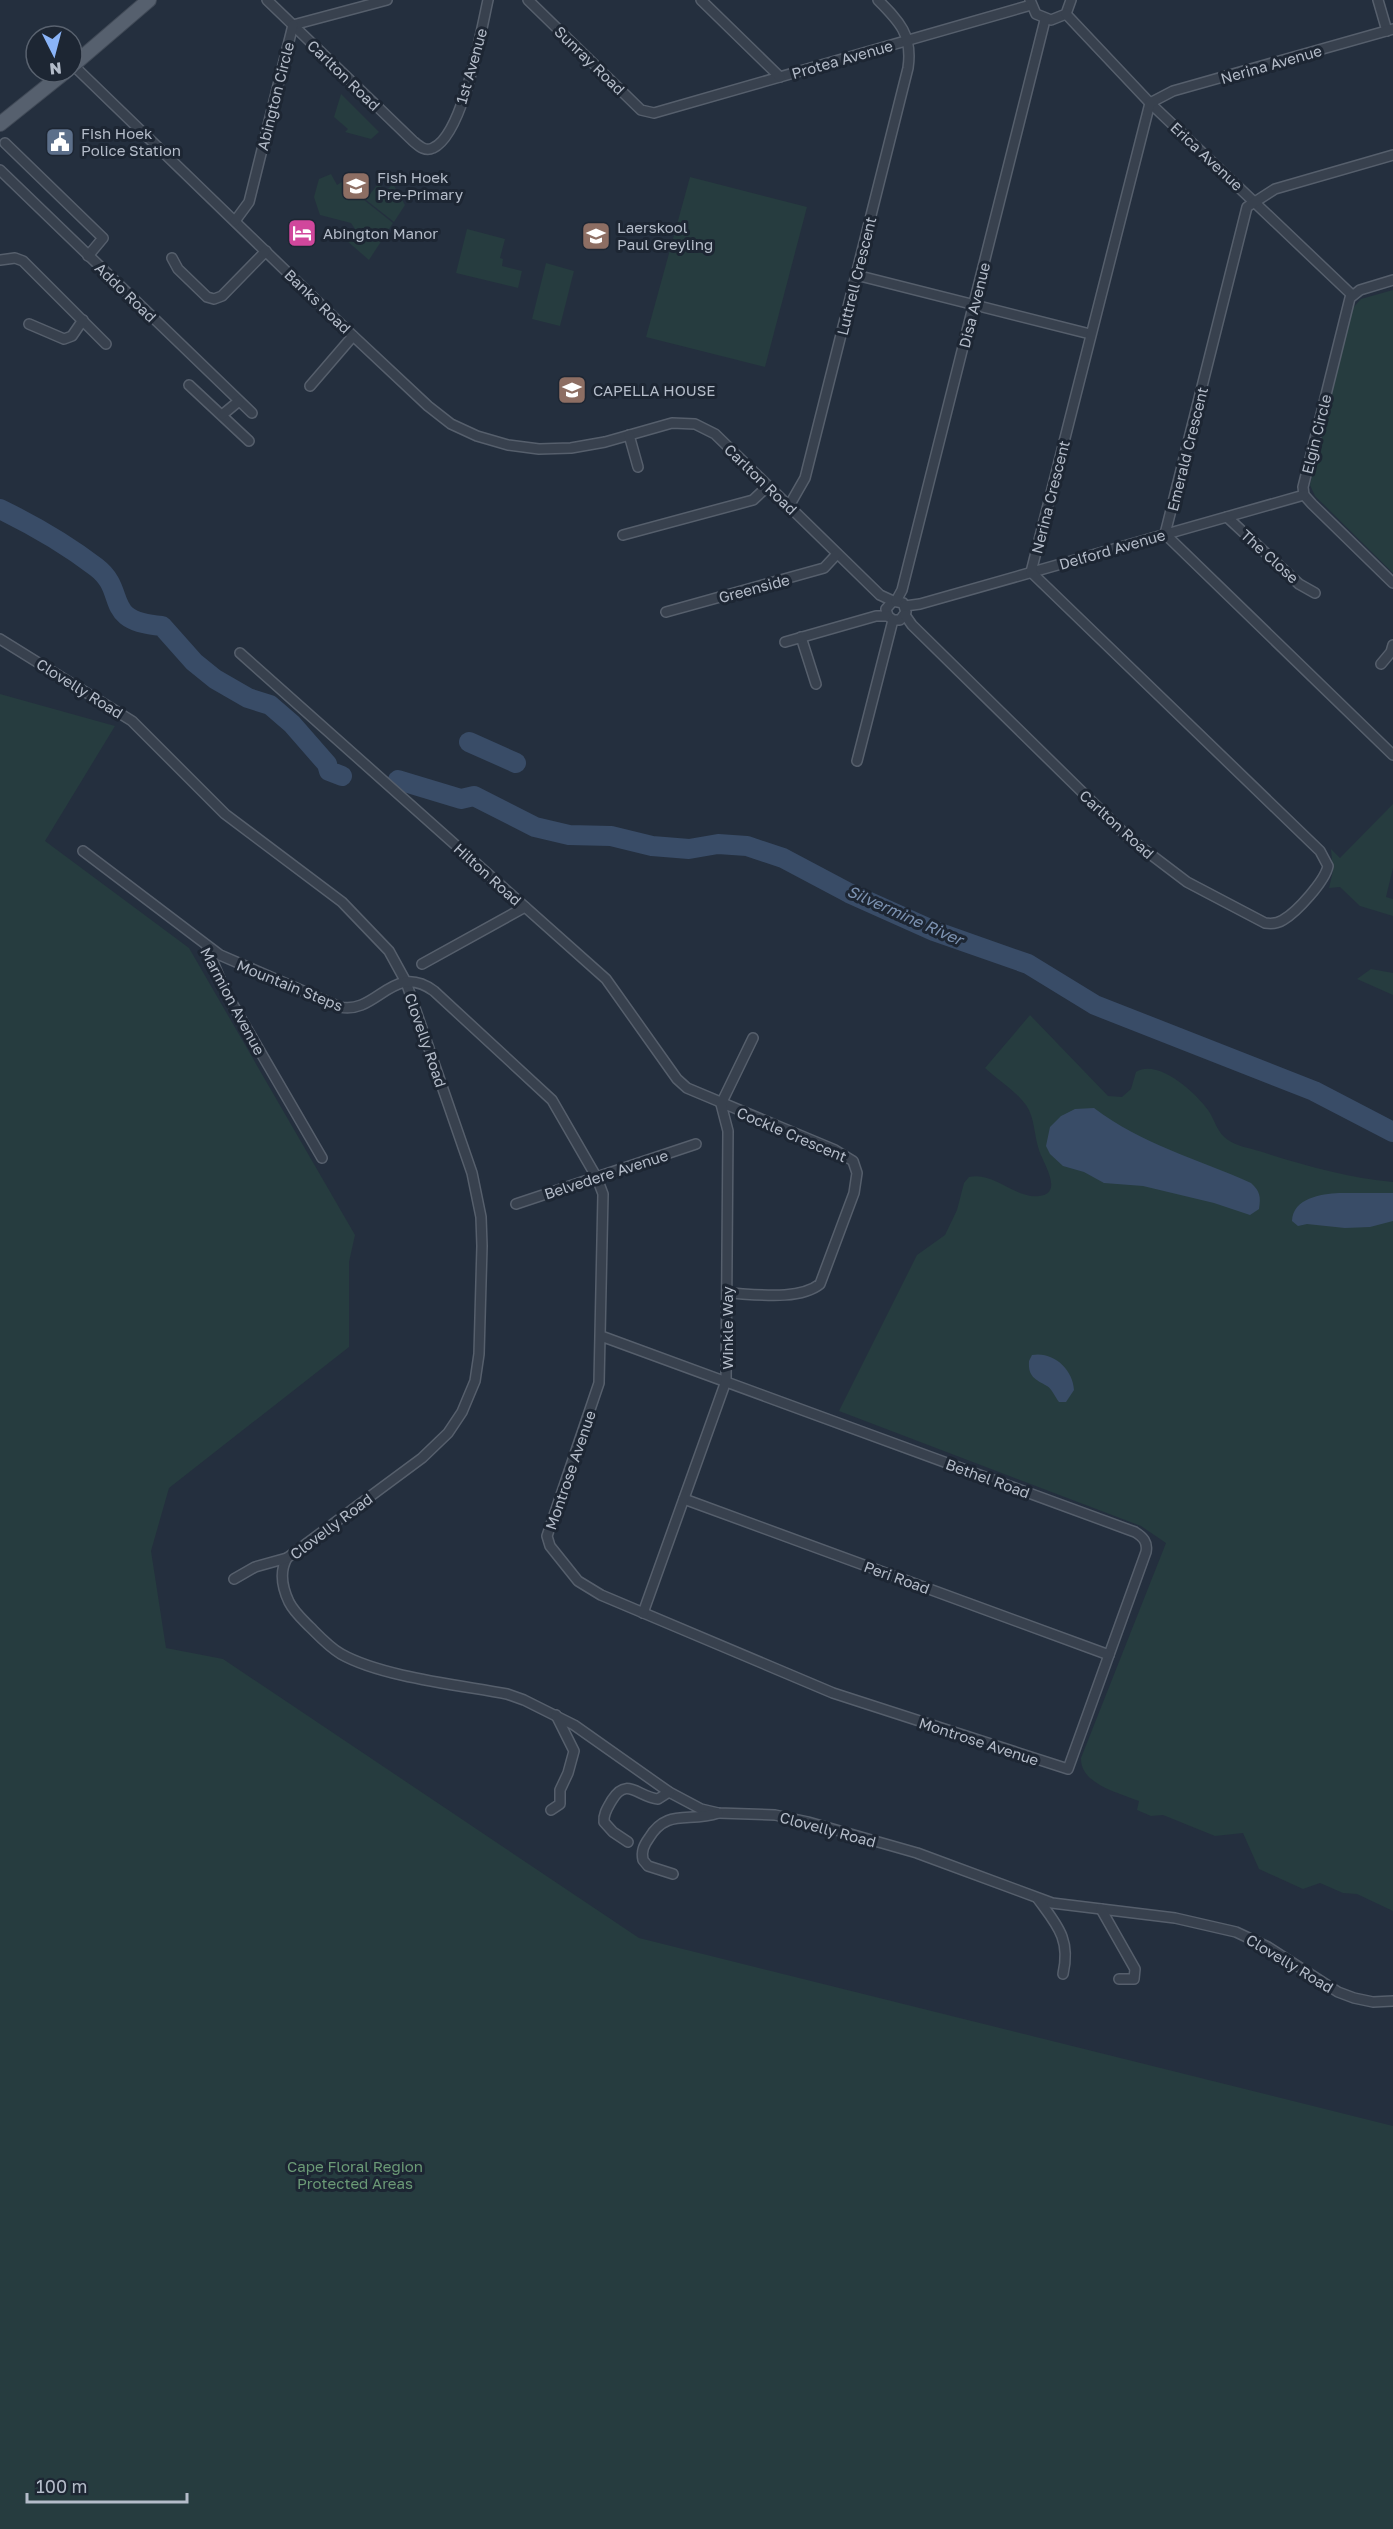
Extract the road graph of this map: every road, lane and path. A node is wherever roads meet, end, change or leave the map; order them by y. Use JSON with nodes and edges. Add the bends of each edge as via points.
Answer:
{"nodes":[{"id":1,"x":149,"y":0,"type":"edge"},
{"id":2,"x":267,"y":0,"type":"edge"},
{"id":3,"x":387,"y":0,"type":"edge"},
{"id":4,"x":488,"y":0,"type":"edge"},
{"id":5,"x":528,"y":0,"type":"edge"},
{"id":6,"x":701,"y":0,"type":"edge"},
{"id":7,"x":878,"y":0,"type":"edge"},
{"id":8,"x":1071,"y":0,"type":"edge"},
{"id":9,"x":1378,"y":0,"type":"edge"},
{"id":10,"x":1030,"y":3,"type":"edge"},
{"id":11,"x":1066,"y":14,"type":"junction"},
{"id":12,"x":1045,"y":20,"type":"junction"},
{"id":13,"x":293,"y":25,"type":"junction"},
{"id":14,"x":1390,"y":30,"type":"edge"},
{"id":15,"x":907,"y":41,"type":"junction"},
{"id":16,"x":84,"y":56,"type":"edge"},
{"id":17,"x":780,"y":76,"type":"junction"},
{"id":18,"x":84,"y":81,"type":"edge"},
{"id":19,"x":50,"y":84,"type":"edge"},
{"id":20,"x":1150,"y":103,"type":"junction"},
{"id":21,"x":654,"y":113,"type":"joint"},
{"id":22,"x":0,"y":124,"type":"edge"},
{"id":23,"x":5,"y":143,"type":"dead end"},
{"id":24,"x":422,"y":148,"type":"joint"},
{"id":25,"x":1393,"y":156,"type":"edge"},
{"id":26,"x":0,"y":170,"type":"edge"},
{"id":27,"x":1256,"y":201,"type":"junction"},
{"id":28,"x":235,"y":221,"type":"junction"},
{"id":29,"x":266,"y":251,"type":"junction"},
{"id":30,"x":88,"y":256,"type":"junction"},
{"id":31,"x":172,"y":258,"type":"dead end"},
{"id":32,"x":0,"y":260,"type":"edge"},
{"id":33,"x":856,"y":275,"type":"junction"},
{"id":34,"x":1393,"y":280,"type":"edge"},
{"id":35,"x":1352,"y":295,"type":"junction"},
{"id":36,"x":974,"y":306,"type":"junction"},
{"id":37,"x":83,"y":320,"type":"junction"},
{"id":38,"x":29,"y":324,"type":"dead end"},
{"id":39,"x":1090,"y":334,"type":"junction"},
{"id":40,"x":353,"y":336,"type":"junction"},
{"id":41,"x":106,"y":344,"type":"dead end"},
{"id":42,"x":189,"y":385,"type":"dead end"},
{"id":43,"x":310,"y":386,"type":"dead end"},
{"id":44,"x":238,"y":401,"type":"junction"},
{"id":45,"x":252,"y":413,"type":"dead end"},
{"id":46,"x":222,"y":415,"type":"junction"},
{"id":47,"x":629,"y":435,"type":"junction"},
{"id":48,"x":249,"y":441,"type":"dead end"},
{"id":49,"x":605,"y":442,"type":"joint"},
{"id":50,"x":638,"y":467,"type":"dead end"},
{"id":51,"x":768,"y":486,"type":"junction"},
{"id":52,"x":1304,"y":495,"type":"junction"},
{"id":53,"x":789,"y":506,"type":"junction"},
{"id":54,"x":1227,"y":517,"type":"junction"},
{"id":55,"x":1166,"y":534,"type":"junction"},
{"id":56,"x":624,"y":535,"type":"dead end"},
{"id":57,"x":837,"y":555,"type":"junction"},
{"id":58,"x":1031,"y":572,"type":"junction"},
{"id":59,"x":1393,"y":583,"type":"edge"},
{"id":60,"x":1315,"y":593,"type":"dead end"},
{"id":61,"x":897,"y":610,"type":"junction"},
{"id":62,"x":666,"y":612,"type":"dead end"},
{"id":63,"x":801,"y":637,"type":"junction"},
{"id":64,"x":0,"y":639,"type":"edge"},
{"id":65,"x":785,"y":642,"type":"dead end"},
{"id":66,"x":1393,"y":645,"type":"edge"},
{"id":67,"x":240,"y":653,"type":"dead end"},
{"id":68,"x":1381,"y":664,"type":"dead end"},
{"id":69,"x":816,"y":684,"type":"dead end"},
{"id":70,"x":1393,"y":755,"type":"edge"},
{"id":71,"x":857,"y":761,"type":"dead end"},
{"id":72,"x":83,"y":851,"type":"dead end"},
{"id":73,"x":1320,"y":851,"type":"joint"},
{"id":74,"x":525,"y":907,"type":"junction"},
{"id":75,"x":207,"y":947,"type":"junction"},
{"id":76,"x":422,"y":964,"type":"dead end"},
{"id":77,"x":406,"y":982,"type":"junction"},
{"id":78,"x":753,"y":1038,"type":"dead end"},
{"id":79,"x":721,"y":1104,"type":"junction"},
{"id":80,"x":696,"y":1144,"type":"dead end"},
{"id":81,"x":322,"y":1158,"type":"dead end"},
{"id":82,"x":597,"y":1178,"type":"junction"},
{"id":83,"x":516,"y":1204,"type":"dead end"},
{"id":84,"x":727,"y":1293,"type":"junction"},
{"id":85,"x":602,"y":1336,"type":"junction"},
{"id":86,"x":726,"y":1381,"type":"junction"},
{"id":87,"x":684,"y":1499,"type":"junction"},
{"id":88,"x":287,"y":1558,"type":"junction"},
{"id":89,"x":234,"y":1579,"type":"dead end"},
{"id":90,"x":644,"y":1613,"type":"junction"},
{"id":91,"x":1109,"y":1655,"type":"junction"},
{"id":92,"x":556,"y":1715,"type":"junction"},
{"id":93,"x":1068,"y":1769,"type":"joint"},
{"id":94,"x":669,"y":1792,"type":"junction"},
{"id":95,"x":551,"y":1810,"type":"dead end"},
{"id":96,"x":718,"y":1813,"type":"junction"},
{"id":97,"x":628,"y":1842,"type":"dead end"},
{"id":98,"x":673,"y":1874,"type":"dead end"},
{"id":99,"x":1038,"y":1899,"type":"junction"},
{"id":100,"x":1101,"y":1909,"type":"junction"},
{"id":101,"x":1063,"y":1974,"type":"dead end"},
{"id":102,"x":1119,"y":1979,"type":"dead end"},
{"id":103,"x":1393,"y":2001,"type":"edge"}],
"edges":[{"from":1,"to":16,"type":"main road"},
{"from":2,"to":13,"type":"street","name":"Carlton Road"},
{"from":3,"to":13,"type":"street","name":"Abington Circle"},
{"from":4,"to":24,"type":"street","name":"1st Avenue","via":[[468,85],[456,116],[434,148]]},
{"from":5,"to":21,"type":"street","name":"Sunray Road","via":[[641,110]]},
{"from":6,"to":17,"type":"street"},
{"from":7,"to":15,"type":"street","via":[[899,21]]},
{"from":8,"to":11,"type":"street"},
{"from":9,"to":14,"type":"street"},
{"from":10,"to":12,"type":"street"},
{"from":10,"to":15,"type":"street","name":"Protea Avenue"},
{"from":11,"to":12,"type":"street","via":[[1056,20]]},
{"from":11,"to":20,"type":"street","name":"Erica Avenue"},
{"from":12,"to":36,"type":"street","name":"Disa Avenue"},
{"from":13,"to":24,"type":"street","name":"Carlton Road"},
{"from":13,"to":28,"type":"street","name":"Abington Circle","via":[[249,202]]},
{"from":14,"to":20,"type":"street","name":"Nerina Avenue","via":[[1173,91]]},
{"from":15,"to":17,"type":"street","name":"Protea Avenue"},
{"from":15,"to":33,"type":"street","name":"Luttrell Crescent","via":[[908,68]]},
{"from":17,"to":21,"type":"street","name":"Protea Avenue"},
{"from":18,"to":28,"type":"street","name":"Banks Road"},
{"from":19,"to":22,"type":"main road"},
{"from":20,"to":27,"type":"street","name":"Erica Avenue"},
{"from":20,"to":39,"type":"street","name":"Nerina Crescent"},
{"from":23,"to":30,"type":"street","via":[[103,238]]},
{"from":25,"to":27,"type":"street","via":[[1290,184]]},
{"from":26,"to":30,"type":"street","name":"Addo Road"},
{"from":27,"to":35,"type":"street","name":"Erica Avenue"},
{"from":27,"to":55,"type":"street","name":"Emerald Crescent","via":[[1247,207]]},
{"from":28,"to":29,"type":"street","name":"Banks Road"},
{"from":29,"to":31,"type":"street","via":[[222,296],[214,299],[178,269]]},
{"from":29,"to":40,"type":"street","name":"Banks Road"},
{"from":30,"to":44,"type":"street","name":"Addo Road"},
{"from":32,"to":37,"type":"street","via":[[18,259],[32,268]]},
{"from":33,"to":36,"type":"street"},
{"from":33,"to":53,"type":"street","name":"Luttrell Crescent","via":[[805,478]]},
{"from":34,"to":35,"type":"street"},
{"from":35,"to":52,"type":"street","name":"Elgin Circle"},
{"from":36,"to":39,"type":"street"},
{"from":36,"to":61,"type":"street","name":"Disa Avenue"},
{"from":37,"to":38,"type":"street","via":[[72,336],[64,339]]},
{"from":37,"to":41,"type":"street"},
{"from":39,"to":58,"type":"street","name":"Nerina Crescent"},
{"from":40,"to":43,"type":"street"},
{"from":40,"to":49,"type":"street","name":"Banks Road","via":[[428,406],[451,424],[477,436],[539,449]]},
{"from":42,"to":46,"type":"street"},
{"from":44,"to":45,"type":"street","name":"Addo Road"},
{"from":44,"to":46,"type":"street"},
{"from":46,"to":48,"type":"street"},
{"from":47,"to":49,"type":"street","name":"Carlton Road"},
{"from":47,"to":50,"type":"street"},
{"from":47,"to":51,"type":"street","name":"Carlton Road","via":[[672,423],[695,424],[714,434]]},
{"from":51,"to":53,"type":"street","name":"Carlton Road"},
{"from":51,"to":56,"type":"street","via":[[753,500]]},
{"from":52,"to":54,"type":"street","name":"Delford Avenue"},
{"from":52,"to":59,"type":"street","name":"Elgin Circle"},
{"from":53,"to":57,"type":"street","name":"Carlton Road"},
{"from":54,"to":55,"type":"street","name":"Delford Avenue"},
{"from":54,"to":60,"type":"street","name":"The Close","via":[[1299,584]]},
{"from":55,"to":58,"type":"street","name":"Delford Avenue"},
{"from":55,"to":70,"type":"street"},
{"from":57,"to":61,"type":"street","name":"Carlton Road"},
{"from":57,"to":62,"type":"street","name":"Greenside","via":[[824,568]]},
{"from":58,"to":61,"type":"street","name":"Delford Avenue"},
{"from":58,"to":73,"type":"street","name":"Nerina Crescent"},
{"from":61,"to":63,"type":"street","name":"Delford Avenue"},
{"from":61,"to":71,"type":"street","name":"Disa Avenue"},
{"from":61,"to":73,"type":"street","name":"Carlton Road","via":[[1121,831],[1198,888],[1275,924],[1285,920],[1324,880],[1328,866]]},
{"from":63,"to":65,"type":"street","name":"Delford Avenue"},
{"from":63,"to":69,"type":"street"},
{"from":64,"to":77,"type":"street","name":"Clovelly Road","via":[[137,725],[225,814],[347,907],[389,951]]},
{"from":66,"to":68,"type":"street"},
{"from":67,"to":74,"type":"street","name":"Hilton Road"},
{"from":72,"to":75,"type":"street","name":"Marmion Avenue"},
{"from":74,"to":76,"type":"street"},
{"from":74,"to":79,"type":"street","name":"Hilton Road","via":[[609,982],[677,1079]]},
{"from":75,"to":77,"type":"street","name":"Mountain Steps","via":[[222,957],[345,1008],[359,1006]]},
{"from":75,"to":81,"type":"street","name":"Marmion Avenue","via":[[225,991]]},
{"from":77,"to":82,"type":"street","name":"Montrose Avenue","via":[[421,982],[434,991],[547,1095]]},
{"from":77,"to":88,"type":"street","name":"Clovelly Road","via":[[472,1173],[481,1217],[478,1366],[462,1412],[439,1441],[422,1458]]},
{"from":78,"to":79,"type":"street"},
{"from":79,"to":84,"type":"street","name":"Winkle Way","via":[[728,1131]]},
{"from":79,"to":84,"type":"street","name":"Cockle Crescent","via":[[846,1154],[857,1173],[854,1193],[820,1284],[800,1293]]},
{"from":80,"to":82,"type":"street","name":"Belvedere Avenue"},
{"from":82,"to":83,"type":"street","name":"Belvedere Avenue"},
{"from":82,"to":85,"type":"street","name":"Montrose Avenue","via":[[603,1194]]},
{"from":84,"to":86,"type":"street","name":"Winkle Way"},
{"from":85,"to":86,"type":"street","name":"Bethel Road"},
{"from":85,"to":90,"type":"street","name":"Montrose Avenue","via":[[597,1392],[547,1536],[583,1585]]},
{"from":86,"to":87,"type":"street","name":"Winkle Way"},
{"from":86,"to":91,"type":"street","name":"Bethel Road","via":[[1142,1537],[1146,1552]]},
{"from":87,"to":90,"type":"street","name":"Winkle Way"},
{"from":87,"to":91,"type":"street","name":"Peri Road"},
{"from":88,"to":89,"type":"street","via":[[255,1567]]},
{"from":88,"to":92,"type":"street","name":"Clovelly Road","via":[[281,1570],[290,1604],[339,1652],[412,1676],[507,1694]]},
{"from":90,"to":93,"type":"street","name":"Montrose Avenue","via":[[833,1693]]},
{"from":91,"to":93,"type":"street","name":"Bethel Road"},
{"from":92,"to":94,"type":"street","name":"Clovelly Road"},
{"from":92,"to":95,"type":"street","via":[[574,1751],[560,1790],[560,1804]]},
{"from":94,"to":96,"type":"street","name":"Clovelly Road","via":[[688,1804]]},
{"from":94,"to":97,"type":"street","via":[[658,1800],[631,1789],[618,1791],[606,1809],[604,1822]]},
{"from":96,"to":98,"type":"street","via":[[664,1821],[654,1830],[644,1845],[643,1860],[648,1866]]},
{"from":96,"to":99,"type":"street","name":"Clovelly Road","via":[[774,1815],[808,1822],[917,1853]]},
{"from":99,"to":100,"type":"street","name":"Clovelly Road"},
{"from":99,"to":101,"type":"street","via":[[1064,1938]]},
{"from":100,"to":102,"type":"street","via":[[1135,1969],[1134,1979]]},
{"from":100,"to":103,"type":"street","name":"Clovelly Road","via":[[1175,1918],[1236,1932],[1268,1947],[1338,1992],[1364,2000]]}]}
